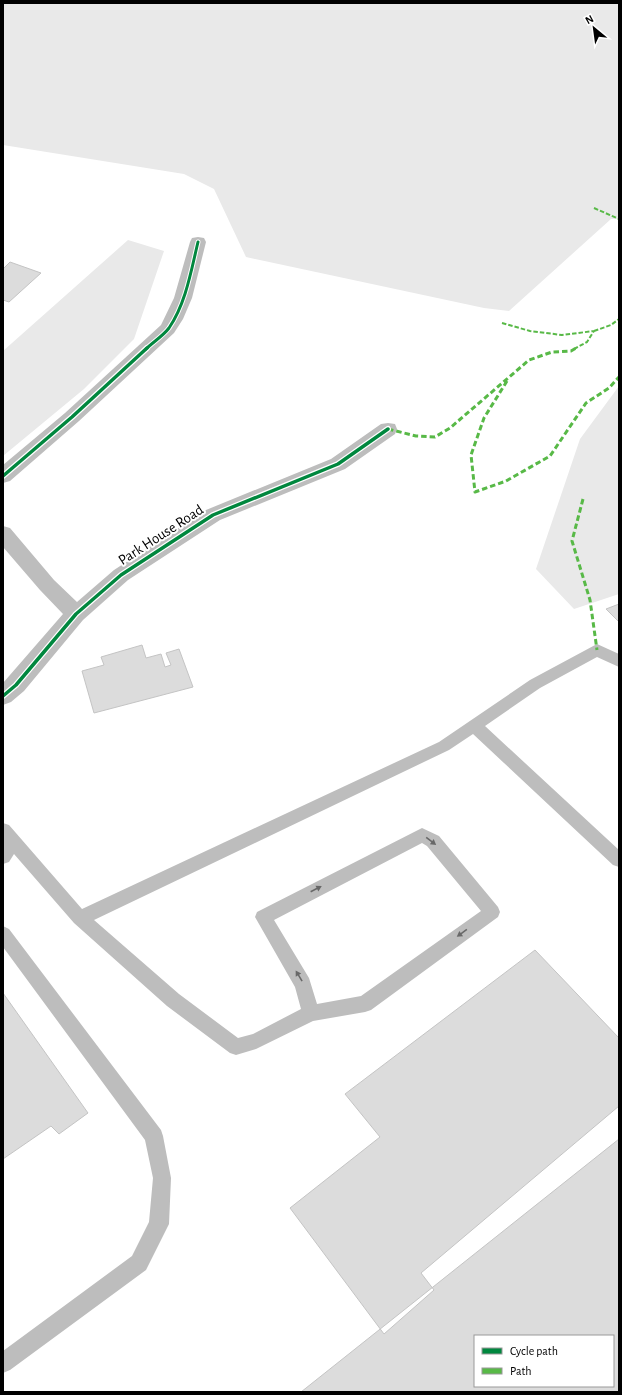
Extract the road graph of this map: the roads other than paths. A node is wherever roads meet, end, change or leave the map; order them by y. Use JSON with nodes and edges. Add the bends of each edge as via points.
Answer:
{"nodes":[{"id":1,"x":198,"y":242,"type":"dead end"},
{"id":2,"x":388,"y":429,"type":"dead end"},
{"id":3,"x":3,"y":476,"type":"edge"},
{"id":4,"x":3,"y":533,"type":"edge"},
{"id":5,"x":76,"y":614,"type":"junction"},
{"id":6,"x":619,"y":661,"type":"edge"},
{"id":7,"x":3,"y":696,"type":"edge"},
{"id":8,"x":474,"y":726,"type":"junction"},
{"id":9,"x":8,"y":836,"type":"edge"},
{"id":10,"x":3,"y":857,"type":"edge"},
{"id":11,"x":619,"y":860,"type":"edge"},
{"id":12,"x":80,"y":918,"type":"junction"},
{"id":13,"x":3,"y":934,"type":"edge"},
{"id":14,"x":311,"y":1013,"type":"junction"},
{"id":15,"x":3,"y":1364,"type":"edge"}],
"edges":[{"from":1,"to":3,"type":"street","via":[[185,296],[178,315],[168,329]]},
{"from":2,"to":5,"type":"street","name":"Park House Road","via":[[338,464],[213,515],[121,575]]},
{"from":4,"to":5,"type":"street","via":[[47,585]]},
{"from":5,"to":7,"type":"street","name":"Park House Road","via":[[16,685]]},
{"from":6,"to":8,"type":"lane","via":[[597,650],[535,684]]},
{"from":8,"to":11,"type":"lane"},
{"from":8,"to":12,"type":"lane","via":[[444,746]]},
{"from":9,"to":10,"type":"lane"},
{"from":9,"to":12,"type":"lane"},
{"from":12,"to":14,"type":"lane","via":[[173,1000],[236,1047],[256,1041]]},
{"from":13,"to":15,"type":"lane","via":[[154,1136],[162,1178],[159,1224],[139,1263]]},
{"from":14,"to":14,"type":"lane","one_way":true,"via":[[303,984],[263,916],[422,835],[433,841],[492,912],[365,1004]]}]}
